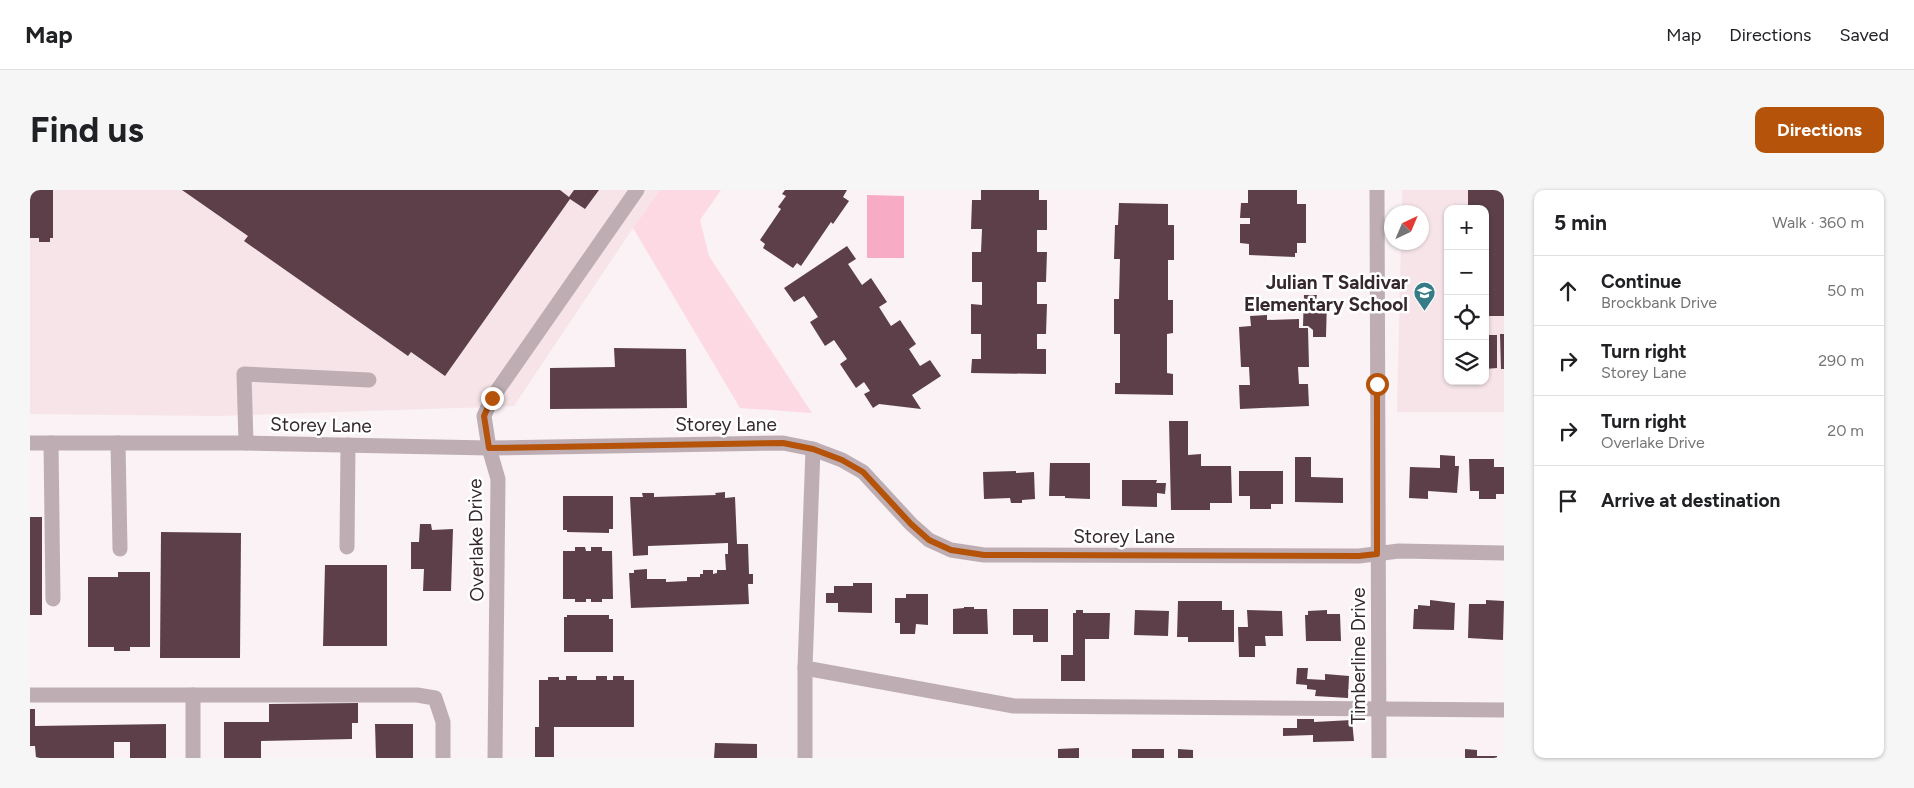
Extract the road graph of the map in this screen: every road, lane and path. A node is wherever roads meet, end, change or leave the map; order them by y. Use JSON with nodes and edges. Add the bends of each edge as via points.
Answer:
{"nodes":[{"id":1,"x":637,"y":190,"type":"edge"},
{"id":2,"x":1377,"y":190,"type":"edge"},
{"id":3,"x":369,"y":380,"type":"dead end"},
{"id":4,"x":30,"y":443,"type":"edge"},
{"id":5,"x":51,"y":443,"type":"junction"},
{"id":6,"x":118,"y":443,"type":"junction"},
{"id":7,"x":246,"y":443,"type":"junction"},
{"id":8,"x":348,"y":445,"type":"junction"},
{"id":9,"x":489,"y":448,"type":"junction"},
{"id":10,"x":813,"y":449,"type":"junction"},
{"id":11,"x":347,"y":548,"type":"dead end"},
{"id":12,"x":120,"y":549,"type":"dead end"},
{"id":13,"x":1504,"y":553,"type":"edge"},
{"id":14,"x":1377,"y":554,"type":"junction"},
{"id":15,"x":53,"y":599,"type":"dead end"},
{"id":16,"x":805,"y":668,"type":"junction"},
{"id":17,"x":30,"y":695,"type":"edge"},
{"id":18,"x":192,"y":695,"type":"junction"},
{"id":19,"x":1379,"y":708,"type":"junction"},
{"id":20,"x":1504,"y":710,"type":"edge"},
{"id":21,"x":193,"y":758,"type":"edge"},
{"id":22,"x":444,"y":758,"type":"edge"},
{"id":23,"x":496,"y":758,"type":"edge"},
{"id":24,"x":805,"y":758,"type":"edge"},
{"id":25,"x":1378,"y":758,"type":"edge"}],
"edges":[{"from":1,"to":9,"type":"street","name":"Overlake Drive","via":[[492,398],[484,416]]},
{"from":2,"to":14,"type":"street","name":"Timberline Drive"},
{"from":3,"to":7,"type":"street","via":[[244,374]]},
{"from":4,"to":5,"type":"street","name":"Storey Lane"},
{"from":5,"to":6,"type":"street","name":"Storey Lane"},
{"from":5,"to":15,"type":"street"},
{"from":6,"to":7,"type":"street","name":"Storey Lane"},
{"from":6,"to":12,"type":"street"},
{"from":7,"to":8,"type":"street","name":"Storey Lane"},
{"from":8,"to":9,"type":"street","name":"Storey Lane"},
{"from":8,"to":11,"type":"street"},
{"from":9,"to":10,"type":"street","name":"Storey Lane","via":[[783,443]]},
{"from":9,"to":23,"type":"street","name":"Overlake Drive","via":[[498,479]]},
{"from":10,"to":14,"type":"street","name":"Storey Lane","via":[[863,472],[929,540],[951,550],[984,555]]},
{"from":10,"to":16,"type":"street"},
{"from":13,"to":14,"type":"street","name":"Storey Lane","via":[[1399,551]]},
{"from":14,"to":19,"type":"street","name":"Timberline Drive"},
{"from":16,"to":19,"type":"street","via":[[1014,706]]},
{"from":16,"to":24,"type":"street"},
{"from":17,"to":18,"type":"street"},
{"from":18,"to":21,"type":"street"},
{"from":18,"to":22,"type":"street","via":[[417,695],[435,698],[443,722]]},
{"from":19,"to":20,"type":"street"},
{"from":19,"to":25,"type":"street","name":"Timberline Drive"}]}
